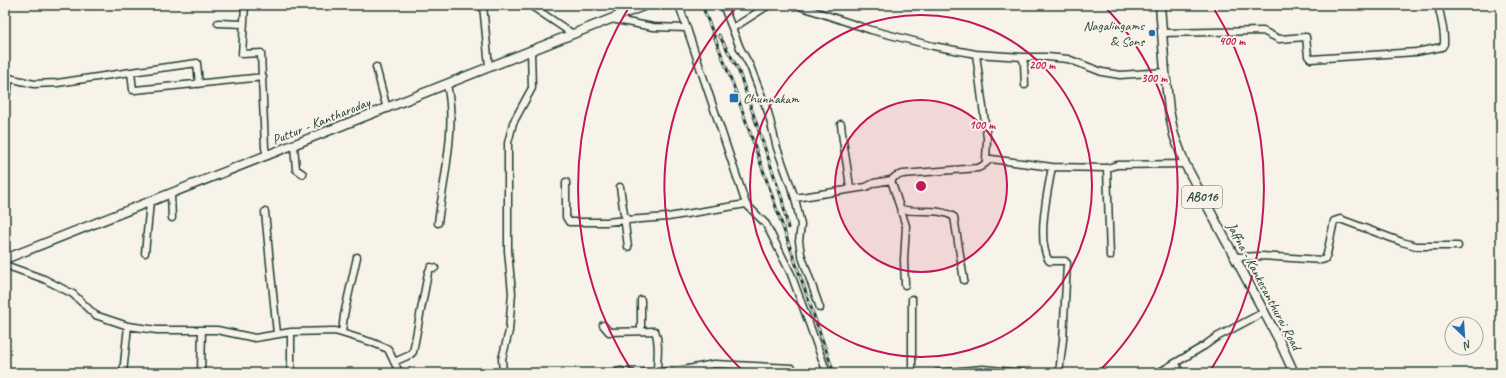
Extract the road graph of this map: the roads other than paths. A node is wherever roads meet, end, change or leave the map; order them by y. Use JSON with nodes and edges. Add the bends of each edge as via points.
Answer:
{"nodes":[{"id":1,"x":245,"y":5,"type":"edge"},
{"id":2,"x":483,"y":5,"type":"edge"},
{"id":3,"x":530,"y":5,"type":"edge"},
{"id":4,"x":619,"y":5,"type":"edge"},
{"id":5,"x":646,"y":5,"type":"edge"},
{"id":6,"x":679,"y":5,"type":"edge"},
{"id":7,"x":723,"y":5,"type":"edge"},
{"id":8,"x":769,"y":5,"type":"edge"},
{"id":9,"x":794,"y":5,"type":"edge"},
{"id":10,"x":1160,"y":5,"type":"edge"},
{"id":11,"x":1438,"y":5,"type":"edge"},
{"id":12,"x":801,"y":6,"type":"edge"},
{"id":13,"x":538,"y":8,"type":"edge"},
{"id":14,"x":619,"y":16,"type":"junction"},
{"id":15,"x":610,"y":19,"type":"junction"},
{"id":16,"x":218,"y":23,"type":"dead end"},
{"id":17,"x":243,"y":24,"type":"junction"},
{"id":18,"x":687,"y":28,"type":"junction"},
{"id":19,"x":732,"y":28,"type":"junction"},
{"id":20,"x":1161,"y":33,"type":"junction"},
{"id":21,"x":573,"y":34,"type":"junction"},
{"id":22,"x":531,"y":50,"type":"junction"},
{"id":23,"x":976,"y":54,"type":"junction"},
{"id":24,"x":1022,"y":57,"type":"junction"},
{"id":25,"x":376,"y":67,"type":"dead end"},
{"id":26,"x":489,"y":67,"type":"junction"},
{"id":27,"x":131,"y":72,"type":"junction"},
{"id":28,"x":1165,"y":72,"type":"junction"},
{"id":29,"x":7,"y":76,"type":"edge"},
{"id":30,"x":263,"y":77,"type":"junction"},
{"id":31,"x":199,"y":84,"type":"junction"},
{"id":32,"x":447,"y":85,"type":"junction"},
{"id":33,"x":1025,"y":85,"type":"dead end"},
{"id":34,"x":5,"y":100,"type":"edge"},
{"id":35,"x":387,"y":109,"type":"junction"},
{"id":36,"x":841,"y":124,"type":"dead end"},
{"id":37,"x":294,"y":146,"type":"junction"},
{"id":38,"x":267,"y":156,"type":"junction"},
{"id":39,"x":986,"y":161,"type":"junction"},
{"id":40,"x":1185,"y":164,"type":"junction"},
{"id":41,"x":1052,"y":167,"type":"junction"},
{"id":42,"x":1107,"y":168,"type":"junction"},
{"id":43,"x":303,"y":174,"type":"dead end"},
{"id":44,"x":891,"y":180,"type":"junction"},
{"id":45,"x":566,"y":182,"type":"dead end"},
{"id":46,"x":620,"y":187,"type":"dead end"},
{"id":47,"x":850,"y":189,"type":"junction"},
{"id":48,"x":171,"y":194,"type":"junction"},
{"id":49,"x":795,"y":198,"type":"junction"},
{"id":50,"x":150,"y":202,"type":"junction"},
{"id":51,"x":746,"y":204,"type":"junction"},
{"id":52,"x":901,"y":209,"type":"junction"},
{"id":53,"x":265,"y":212,"type":"dead end"},
{"id":54,"x":172,"y":218,"type":"dead end"},
{"id":55,"x":627,"y":220,"type":"junction"},
{"id":56,"x":438,"y":223,"type":"dead end"},
{"id":57,"x":1458,"y":246,"type":"dead end"},
{"id":58,"x":628,"y":247,"type":"dead end"},
{"id":59,"x":145,"y":253,"type":"dead end"},
{"id":60,"x":358,"y":256,"type":"dead end"},
{"id":61,"x":1110,"y":256,"type":"dead end"},
{"id":62,"x":1235,"y":257,"type":"junction"},
{"id":63,"x":5,"y":260,"type":"edge"},
{"id":64,"x":5,"y":265,"type":"edge"},
{"id":65,"x":435,"y":268,"type":"dead end"},
{"id":66,"x":964,"y":280,"type":"dead end"},
{"id":67,"x":905,"y":285,"type":"dead end"},
{"id":68,"x":912,"y":299,"type":"dead end"},
{"id":69,"x":641,"y":300,"type":"dead end"},
{"id":70,"x":820,"y":308,"type":"dead end"},
{"id":71,"x":1264,"y":312,"type":"junction"},
{"id":72,"x":603,"y":325,"type":"dead end"},
{"id":73,"x":128,"y":326,"type":"junction"},
{"id":74,"x":202,"y":330,"type":"junction"},
{"id":75,"x":641,"y":330,"type":"junction"},
{"id":76,"x":291,"y":332,"type":"junction"},
{"id":77,"x":342,"y":333,"type":"junction"},
{"id":78,"x":277,"y":334,"type":"junction"},
{"id":79,"x":394,"y":362,"type":"junction"},
{"id":80,"x":1176,"y":363,"type":"junction"},
{"id":81,"x":657,"y":372,"type":"junction"},
{"id":82,"x":123,"y":373,"type":"edge"},
{"id":83,"x":201,"y":373,"type":"edge"},
{"id":84,"x":291,"y":373,"type":"edge"},
{"id":85,"x":401,"y":373,"type":"edge"},
{"id":86,"x":503,"y":373,"type":"edge"},
{"id":87,"x":616,"y":373,"type":"edge"},
{"id":88,"x":632,"y":373,"type":"edge"},
{"id":89,"x":643,"y":373,"type":"edge"},
{"id":90,"x":796,"y":373,"type":"edge"},
{"id":91,"x":827,"y":373,"type":"edge"},
{"id":92,"x":912,"y":373,"type":"edge"},
{"id":93,"x":936,"y":373,"type":"edge"},
{"id":94,"x":1024,"y":373,"type":"edge"},
{"id":95,"x":1059,"y":373,"type":"edge"},
{"id":96,"x":1158,"y":373,"type":"edge"},
{"id":97,"x":1180,"y":373,"type":"edge"},
{"id":98,"x":1294,"y":373,"type":"edge"}],
"edges":[{"from":1,"to":17,"type":"street"},
{"from":2,"to":26,"type":"street"},
{"from":3,"to":13,"type":"street"},
{"from":4,"to":14,"type":"street"},
{"from":5,"to":14,"type":"main road","name":"Puttur - Kantharoday"},
{"from":6,"to":18,"type":"street"},
{"from":7,"to":19,"type":"street"},
{"from":8,"to":19,"type":"street"},
{"from":9,"to":12,"type":"street"},
{"from":10,"to":20,"type":"main road","name":"Jaffna - Kankesanthurai Road","number":"AB016"},
{"from":11,"to":20,"type":"street","via":[[1445,37],[1444,44],[1442,47],[1416,52],[1310,59],[1306,37],[1279,39],[1263,31]]},
{"from":12,"to":23,"type":"street","via":[[871,30]]},
{"from":13,"to":21,"type":"street"},
{"from":14,"to":15,"type":"main road","name":"Puttur - Kantharoday"},
{"from":15,"to":18,"type":"street","via":[[653,27]]},
{"from":15,"to":21,"type":"main road","name":"Puttur - Kantharoday"},
{"from":16,"to":17,"type":"street"},
{"from":17,"to":30,"type":"street","via":[[242,54],[261,53]]},
{"from":18,"to":51,"type":"street"},
{"from":19,"to":49,"type":"street","via":[[768,112],[777,148]]},
{"from":20,"to":28,"type":"main road","name":"Jaffna - Kankesanthurai Road","number":"AB016"},
{"from":21,"to":22,"type":"main road","name":"Puttur - Kantharoday"},
{"from":22,"to":26,"type":"main road","name":"Puttur - Kantharoday"},
{"from":22,"to":86,"type":"street","via":[[532,88],[513,123],[508,143],[508,251],[512,293],[509,331],[502,359]]},
{"from":23,"to":24,"type":"street"},
{"from":23,"to":39,"type":"street","via":[[987,138]]},
{"from":24,"to":28,"type":"street","via":[[1068,59],[1102,72],[1120,75]]},
{"from":24,"to":33,"type":"street"},
{"from":25,"to":35,"type":"street"},
{"from":26,"to":32,"type":"main road","name":"Puttur - Kantharoday"},
{"from":27,"to":29,"type":"street","via":[[34,84]]},
{"from":27,"to":31,"type":"street","via":[[133,90]]},
{"from":27,"to":31,"type":"street","via":[[197,63]]},
{"from":28,"to":40,"type":"main road","name":"Jaffna - Kankesanthurai Road","number":"AB016","via":[[1174,135]]},
{"from":29,"to":34,"type":"street","via":[[8,90]]},
{"from":30,"to":31,"type":"street"},
{"from":30,"to":38,"type":"street"},
{"from":32,"to":35,"type":"main road","name":"Puttur - Kantharoday"},
{"from":32,"to":56,"type":"street","via":[[450,98],[450,132]]},
{"from":35,"to":37,"type":"main road","name":"Puttur - Kantharoday"},
{"from":36,"to":47,"type":"street"},
{"from":37,"to":38,"type":"main road","name":"Puttur - Kantharoday"},
{"from":37,"to":43,"type":"street","via":[[296,169]]},
{"from":38,"to":48,"type":"main road","name":"Puttur - Kantharoday"},
{"from":39,"to":41,"type":"street","via":[[991,159]]},
{"from":39,"to":44,"type":"street","via":[[978,168],[903,174]]},
{"from":40,"to":42,"type":"street","via":[[1117,165]]},
{"from":40,"to":62,"type":"main road","name":"Jaffna - Kankesanthurai Road","number":"AB016"},
{"from":41,"to":42,"type":"street"},
{"from":41,"to":95,"type":"street","via":[[1044,210],[1046,256],[1049,260],[1065,260],[1067,263]]},
{"from":42,"to":61,"type":"street"},
{"from":44,"to":47,"type":"street"},
{"from":44,"to":52,"type":"street"},
{"from":45,"to":55,"type":"street","via":[[566,217],[569,222]]},
{"from":46,"to":55,"type":"street"},
{"from":47,"to":49,"type":"street"},
{"from":48,"to":50,"type":"main road","name":"Puttur - Kantharoday"},
{"from":48,"to":54,"type":"street"},
{"from":49,"to":70,"type":"street","via":[[801,225],[801,254]]},
{"from":50,"to":59,"type":"street"},
{"from":50,"to":63,"type":"main road","name":"Puttur - Kantharoday"},
{"from":51,"to":55,"type":"street","via":[[668,217]]},
{"from":51,"to":91,"type":"street","via":[[766,224],[791,274]]},
{"from":52,"to":66,"type":"street","via":[[947,212],[954,217]]},
{"from":52,"to":67,"type":"street","via":[[906,226]]},
{"from":53,"to":78,"type":"street"},
{"from":55,"to":58,"type":"street","via":[[625,224]]},
{"from":57,"to":62,"type":"street","via":[[1416,246],[1344,219],[1337,219],[1330,232],[1325,259]]},
{"from":60,"to":77,"type":"street"},
{"from":62,"to":71,"type":"main road","name":"Jaffna - Kankesanthurai Road","number":"AB016"},
{"from":64,"to":73,"type":"street","via":[[44,279],[73,294],[95,315]]},
{"from":65,"to":79,"type":"street","via":[[431,267],[428,273],[413,352]]},
{"from":68,"to":92,"type":"street"},
{"from":69,"to":75,"type":"street"},
{"from":71,"to":80,"type":"street","via":[[1215,338]]},
{"from":71,"to":98,"type":"main road","name":"Jaffna - Kankesanthurai Road","number":"AB016"},
{"from":72,"to":75,"type":"street","via":[[609,332]]},
{"from":73,"to":74,"type":"street","via":[[157,330]]},
{"from":73,"to":82,"type":"street"},
{"from":74,"to":78,"type":"street","via":[[217,330],[255,338]]},
{"from":74,"to":83,"type":"street"},
{"from":75,"to":81,"type":"street","via":[[655,330],[657,335]]},
{"from":76,"to":77,"type":"street"},
{"from":76,"to":78,"type":"street"},
{"from":76,"to":84,"type":"street"},
{"from":77,"to":79,"type":"street","via":[[388,349]]},
{"from":79,"to":85,"type":"street"},
{"from":80,"to":96,"type":"street"},
{"from":80,"to":97,"type":"street"},
{"from":81,"to":89,"type":"street"},
{"from":81,"to":90,"type":"street","via":[[714,364],[792,368]]},
{"from":87,"to":88,"type":"street"},
{"from":93,"to":94,"type":"street","via":[[983,369]]}]}
